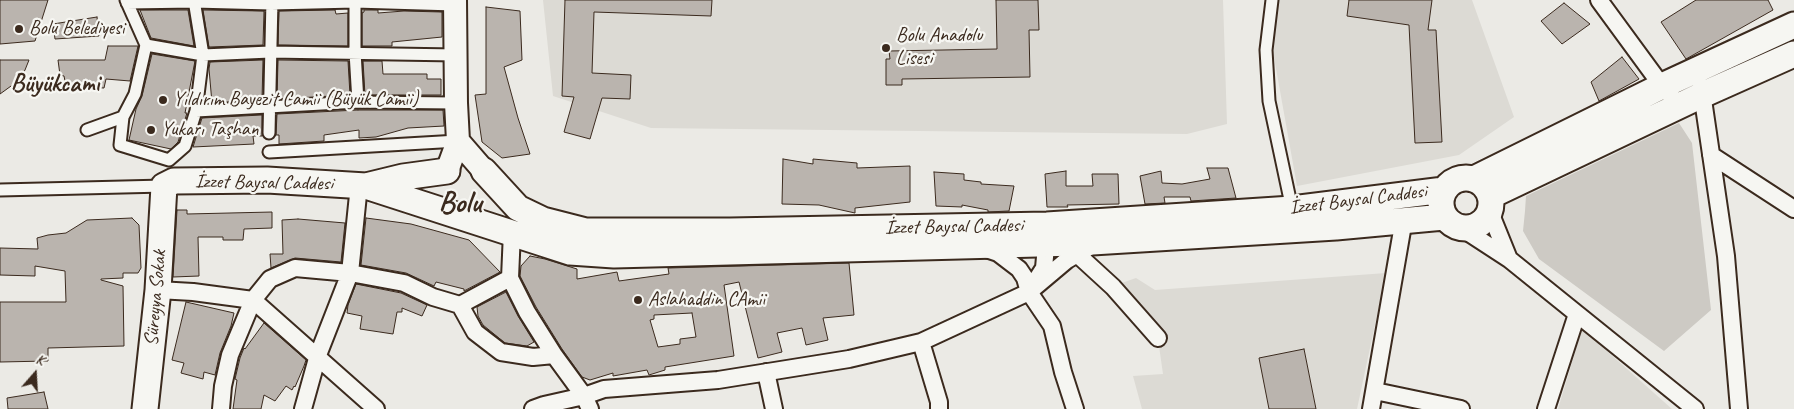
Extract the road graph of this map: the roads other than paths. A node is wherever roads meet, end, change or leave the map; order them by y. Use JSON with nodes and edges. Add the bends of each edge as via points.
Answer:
{"nodes":[{"id":1,"x":1272,"y":0,"type":"edge"},
{"id":2,"x":1599,"y":0,"type":"edge"},
{"id":3,"x":194,"y":1,"type":"edge"},
{"id":4,"x":355,"y":1,"type":"edge"},
{"id":5,"x":126,"y":2,"type":"edge"},
{"id":6,"x":272,"y":2,"type":"edge"},
{"id":7,"x":455,"y":3,"type":"edge"},
{"id":8,"x":1794,"y":26,"type":"edge"},
{"id":9,"x":146,"y":45,"type":"junction"},
{"id":10,"x":270,"y":52,"type":"junction"},
{"id":11,"x":355,"y":52,"type":"junction"},
{"id":12,"x":1794,"y":54,"type":"edge"},
{"id":13,"x":203,"y":55,"type":"junction"},
{"id":14,"x":456,"y":55,"type":"junction"},
{"id":15,"x":1700,"y":69,"type":"junction"},
{"id":16,"x":1662,"y":86,"type":"junction"},
{"id":17,"x":1691,"y":101,"type":"junction"},
{"id":18,"x":358,"y":102,"type":"junction"},
{"id":19,"x":456,"y":103,"type":"junction"},
{"id":20,"x":269,"y":108,"type":"junction"},
{"id":21,"x":196,"y":111,"type":"junction"},
{"id":22,"x":123,"y":117,"type":"junction"},
{"id":23,"x":87,"y":130,"type":"dead end"},
{"id":24,"x":269,"y":133,"type":"dead end"},
{"id":25,"x":458,"y":141,"type":"junction"},
{"id":26,"x":269,"y":152,"type":"dead end"},
{"id":27,"x":1711,"y":155,"type":"junction"},
{"id":28,"x":448,"y":171,"type":"junction"},
{"id":29,"x":484,"y":171,"type":"junction"},
{"id":30,"x":362,"y":185,"type":"junction"},
{"id":31,"x":164,"y":186,"type":"junction"},
{"id":32,"x":0,"y":190,"type":"edge"},
{"id":33,"x":1444,"y":190,"type":"junction"},
{"id":34,"x":1485,"y":196,"type":"junction"},
{"id":35,"x":1292,"y":209,"type":"junction"},
{"id":36,"x":1794,"y":209,"type":"edge"},
{"id":37,"x":458,"y":216,"type":"junction"},
{"id":38,"x":1404,"y":219,"type":"junction"},
{"id":39,"x":1454,"y":223,"type":"junction"},
{"id":40,"x":1099,"y":231,"type":"junction"},
{"id":41,"x":512,"y":232,"type":"junction"},
{"id":42,"x":1047,"y":234,"type":"junction"},
{"id":43,"x":977,"y":245,"type":"junction"},
{"id":44,"x":1077,"y":254,"type":"junction"},
{"id":45,"x":1509,"y":259,"type":"junction"},
{"id":46,"x":350,"y":272,"type":"junction"},
{"id":47,"x":510,"y":278,"type":"junction"},
{"id":48,"x":158,"y":290,"type":"junction"},
{"id":49,"x":1029,"y":292,"type":"junction"},
{"id":50,"x":253,"y":300,"type":"junction"},
{"id":51,"x":460,"y":306,"type":"junction"},
{"id":52,"x":1577,"y":314,"type":"junction"},
{"id":53,"x":1158,"y":338,"type":"dead end"},
{"id":54,"x":921,"y":342,"type":"junction"},
{"id":55,"x":318,"y":355,"type":"junction"},
{"id":56,"x":554,"y":355,"type":"junction"},
{"id":57,"x":766,"y":372,"type":"junction"},
{"id":58,"x":1374,"y":391,"type":"junction"},
{"id":59,"x":587,"y":403,"type":"edge"},
{"id":60,"x":371,"y":407,"type":"edge"},
{"id":61,"x":145,"y":409,"type":"edge"},
{"id":62,"x":221,"y":409,"type":"edge"},
{"id":63,"x":303,"y":409,"type":"edge"},
{"id":64,"x":533,"y":409,"type":"edge"},
{"id":65,"x":774,"y":409,"type":"edge"},
{"id":66,"x":939,"y":409,"type":"edge"},
{"id":67,"x":1074,"y":409,"type":"edge"},
{"id":68,"x":1371,"y":409,"type":"edge"},
{"id":69,"x":1461,"y":409,"type":"edge"},
{"id":70,"x":1546,"y":409,"type":"edge"},
{"id":71,"x":1695,"y":409,"type":"edge"},
{"id":72,"x":1739,"y":409,"type":"edge"}],
"edges":[{"from":1,"to":35,"type":"street","via":[[1266,50],[1269,101]]},
{"from":2,"to":16,"type":"street"},
{"from":3,"to":5,"type":"street"},
{"from":3,"to":6,"type":"street"},
{"from":3,"to":13,"type":"street"},
{"from":4,"to":6,"type":"street"},
{"from":4,"to":7,"type":"street"},
{"from":4,"to":11,"type":"street"},
{"from":5,"to":9,"type":"street"},
{"from":6,"to":10,"type":"street"},
{"from":7,"to":14,"type":"main road"},
{"from":8,"to":15,"type":"main road"},
{"from":9,"to":13,"type":"street"},
{"from":9,"to":22,"type":"street","via":[[135,94]]},
{"from":10,"to":11,"type":"street"},
{"from":10,"to":13,"type":"street"},
{"from":10,"to":20,"type":"street"},
{"from":11,"to":14,"type":"street"},
{"from":11,"to":18,"type":"street"},
{"from":12,"to":17,"type":"main road"},
{"from":13,"to":21,"type":"street"},
{"from":14,"to":19,"type":"main road"},
{"from":15,"to":16,"type":"main road"},
{"from":15,"to":17,"type":"street"},
{"from":16,"to":17,"type":"street"},
{"from":16,"to":34,"type":"main road"},
{"from":17,"to":27,"type":"street"},
{"from":17,"to":34,"type":"main road"},
{"from":18,"to":19,"type":"street"},
{"from":18,"to":20,"type":"street"},
{"from":19,"to":25,"type":"main road"},
{"from":20,"to":21,"type":"street"},
{"from":20,"to":24,"type":"street"},
{"from":21,"to":22,"type":"street","via":[[185,146],[169,160],[120,145]]},
{"from":22,"to":23,"type":"street"},
{"from":25,"to":26,"type":"street"},
{"from":25,"to":28,"type":"main road"},
{"from":25,"to":29,"type":"main road"},
{"from":27,"to":36,"type":"street"},
{"from":27,"to":72,"type":"street","via":[[1726,256]]},
{"from":28,"to":29,"type":"main road","via":[[454,166],[470,164]]},
{"from":28,"to":30,"type":"main road","name":"İzzet Baysal Caddesi"},
{"from":28,"to":37,"type":"main road","via":[[439,184],[439,193],[444,208]]},
{"from":29,"to":37,"type":"main road","via":[[492,186],[490,204],[476,216]]},
{"from":29,"to":42,"type":"main road","name":"İzzet Baysal Caddesi","via":[[518,208],[543,220],[586,231]]},
{"from":30,"to":31,"type":"main road","name":"İzzet Baysal Caddesi","via":[[258,180],[174,181]]},
{"from":30,"to":37,"type":"main road","name":"İzzet Baysal Caddesi"},
{"from":30,"to":46,"type":"street"},
{"from":31,"to":32,"type":"street"},
{"from":31,"to":48,"type":"main road","name":"Süreyya Sokak"},
{"from":33,"to":34,"type":"main road","via":[[1457,179],[1465,178]]},
{"from":33,"to":35,"type":"main road","name":"İzzet Baysal Caddesi"},
{"from":33,"to":39,"type":"main road","via":[[1440,203]]},
{"from":34,"to":39,"type":"main road","via":[[1486,220],[1472,228]]},
{"from":34,"to":45,"type":"street"},
{"from":35,"to":40,"type":"main road","name":"İzzet Baysal Caddesi"},
{"from":37,"to":41,"type":"main road","name":"İzzet Baysal Caddesi"},
{"from":38,"to":39,"type":"main road","name":"İzzet Baysal Caddesi"},
{"from":38,"to":40,"type":"main road","name":"İzzet Baysal Caddesi","via":[[1336,226]]},
{"from":38,"to":58,"type":"street"},
{"from":39,"to":45,"type":"street"},
{"from":40,"to":42,"type":"main road","name":"İzzet Baysal Caddesi"},
{"from":40,"to":44,"type":"street"},
{"from":41,"to":43,"type":"main road","name":"İzzet Baysal Caddesi","via":[[570,252],[614,255]]},
{"from":41,"to":47,"type":"street"},
{"from":42,"to":43,"type":"main road","name":"İzzet Baysal Caddesi"},
{"from":42,"to":49,"type":"street","via":[[1044,268]]},
{"from":43,"to":49,"type":"street","via":[[998,253],[1019,269]]},
{"from":44,"to":49,"type":"street"},
{"from":44,"to":53,"type":"street","via":[[1113,287]]},
{"from":45,"to":52,"type":"street"},
{"from":46,"to":50,"type":"street","via":[[295,268],[270,279]]},
{"from":46,"to":51,"type":"street","via":[[404,284]]},
{"from":46,"to":55,"type":"street"},
{"from":47,"to":51,"type":"street"},
{"from":47,"to":56,"type":"street"},
{"from":48,"to":50,"type":"street"},
{"from":48,"to":61,"type":"main road","name":"Süreyya Sokak"},
{"from":49,"to":54,"type":"street"},
{"from":49,"to":67,"type":"street","via":[[1052,326]]},
{"from":50,"to":55,"type":"street"},
{"from":50,"to":62,"type":"street","via":[[230,355]]},
{"from":51,"to":56,"type":"street","via":[[475,332],[501,352],[533,357]]},
{"from":52,"to":70,"type":"street"},
{"from":52,"to":71,"type":"street"},
{"from":54,"to":57,"type":"street","via":[[849,359]]},
{"from":54,"to":66,"type":"street"},
{"from":55,"to":60,"type":"street"},
{"from":55,"to":63,"type":"street"},
{"from":56,"to":59,"type":"street"},
{"from":57,"to":59,"type":"street","via":[[718,380],[604,389]]},
{"from":57,"to":65,"type":"street"},
{"from":58,"to":68,"type":"street"},
{"from":58,"to":69,"type":"street"},
{"from":59,"to":64,"type":"street","via":[[544,405]]}]}
